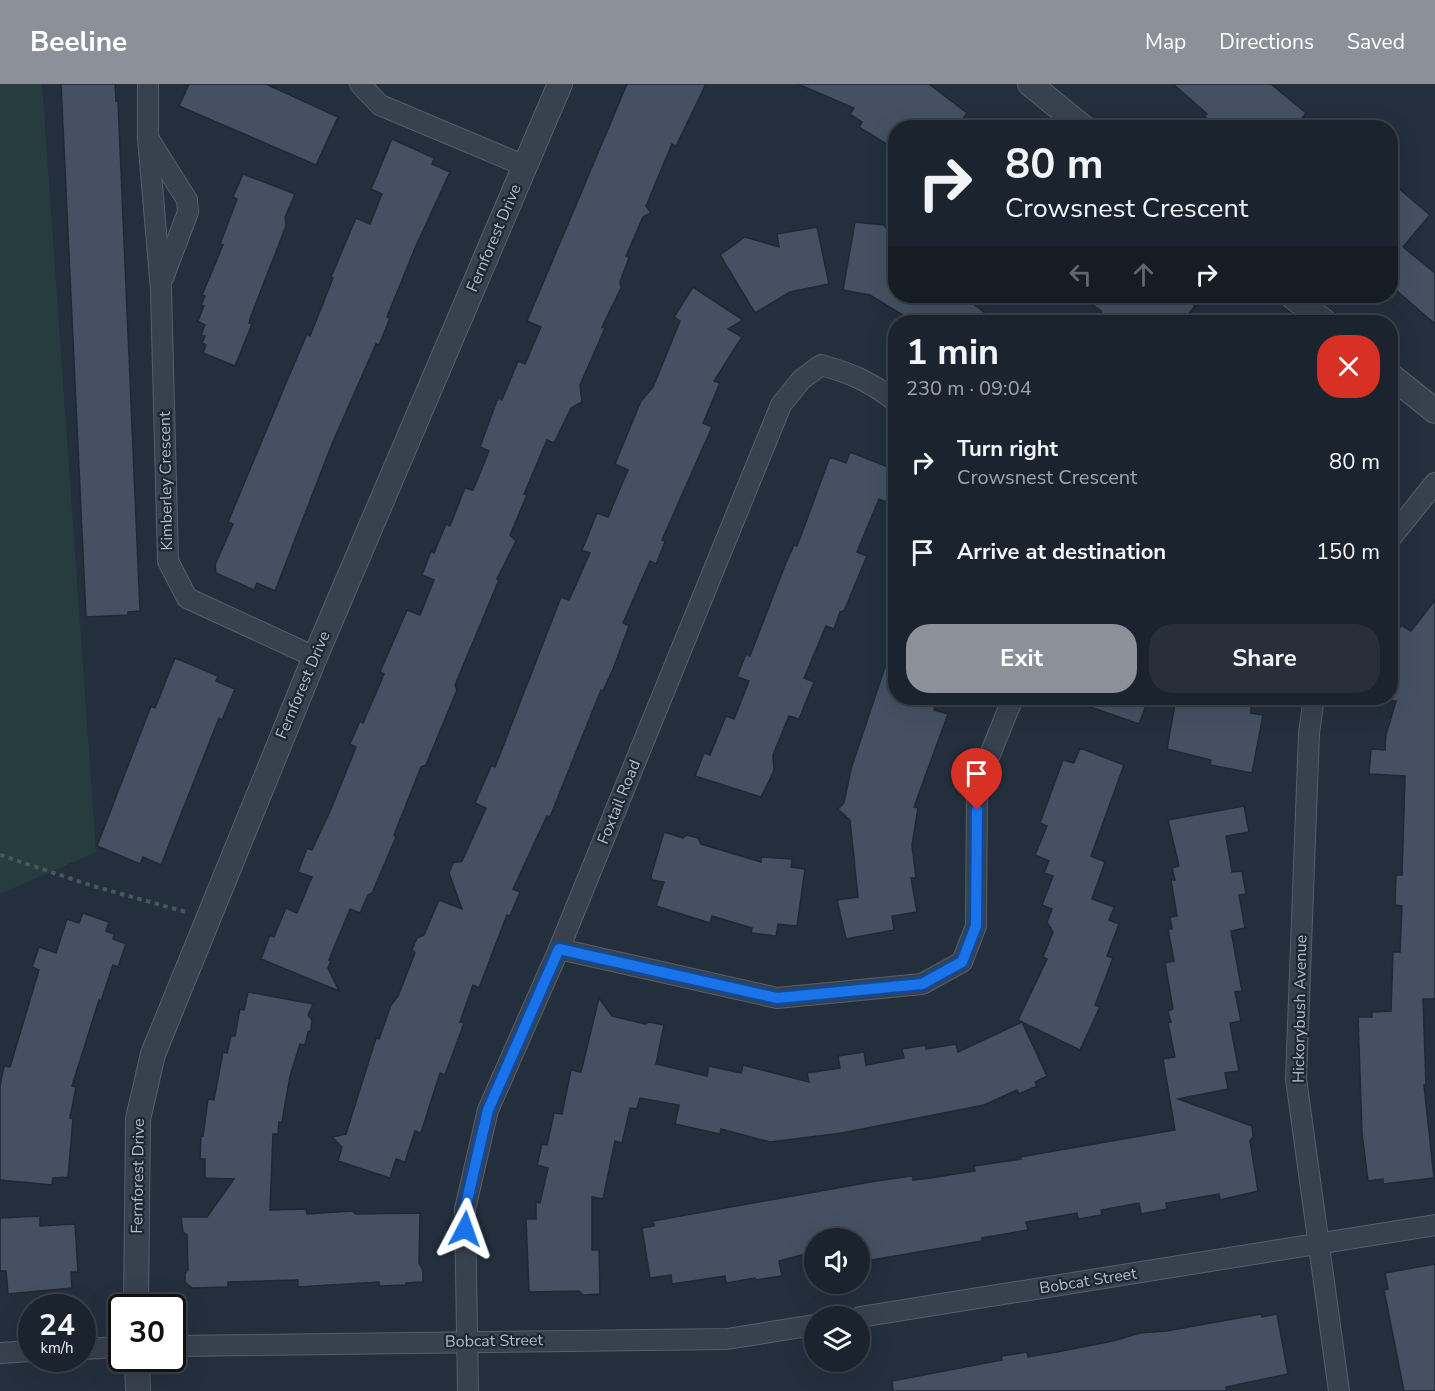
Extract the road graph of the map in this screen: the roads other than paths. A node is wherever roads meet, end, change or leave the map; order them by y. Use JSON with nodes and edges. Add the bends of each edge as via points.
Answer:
{"nodes":[{"id":1,"x":148,"y":84,"type":"edge"},
{"id":2,"x":360,"y":84,"type":"edge"},
{"id":3,"x":560,"y":84,"type":"edge"},
{"id":4,"x":1030,"y":84,"type":"edge"},
{"id":5,"x":1074,"y":120,"type":"edge"},
{"id":6,"x":148,"y":138,"type":"junction"},
{"id":7,"x":525,"y":166,"type":"junction"},
{"id":8,"x":161,"y":290,"type":"junction"},
{"id":9,"x":1301,"y":303,"type":"edge"},
{"id":10,"x":1316,"y":315,"type":"edge"},
{"id":11,"x":1398,"y":381,"type":"edge"},
{"id":12,"x":888,"y":397,"type":"edge"},
{"id":13,"x":1435,"y":411,"type":"edge"},
{"id":14,"x":1435,"y":483,"type":"edge"},
{"id":15,"x":1398,"y":529,"type":"edge"},
{"id":16,"x":315,"y":657,"type":"junction"},
{"id":17,"x":1010,"y":705,"type":"edge"},
{"id":18,"x":1313,"y":705,"type":"edge"},
{"id":19,"x":559,"y":949,"type":"junction"},
{"id":20,"x":1435,"y":1225,"type":"edge"},
{"id":21,"x":1317,"y":1244,"type":"junction"},
{"id":22,"x":136,"y":1294,"type":"edge"},
{"id":23,"x":870,"y":1315,"type":"edge"},
{"id":24,"x":804,"y":1327,"type":"edge"},
{"id":25,"x":465,"y":1342,"type":"junction"},
{"id":26,"x":186,"y":1346,"type":"edge"},
{"id":27,"x":18,"y":1352,"type":"edge"},
{"id":28,"x":0,"y":1353,"type":"edge"},
{"id":29,"x":137,"y":1372,"type":"edge"},
{"id":30,"x":138,"y":1391,"type":"edge"},
{"id":31,"x":468,"y":1391,"type":"edge"},
{"id":32,"x":1339,"y":1391,"type":"edge"}],
"edges":[{"from":1,"to":6,"type":"street","name":"Kimberley Crescent"},
{"from":2,"to":7,"type":"street","via":[[380,105]]},
{"from":3,"to":7,"type":"street","name":"Fernforest Drive"},
{"from":4,"to":5,"type":"street"},
{"from":6,"to":8,"type":"street","name":"Kimberley Crescent"},
{"from":6,"to":8,"type":"street","name":"Kimberley Crescent","via":[[187,200],[188,212],[164,272]]},
{"from":7,"to":16,"type":"street","name":"Fernforest Drive"},
{"from":8,"to":16,"type":"street","name":"Kimberley Crescent","via":[[168,561],[187,598]]},
{"from":9,"to":10,"type":"street"},
{"from":11,"to":13,"type":"street"},
{"from":12,"to":19,"type":"street","name":"Foxtail Road","via":[[854,374],[821,365],[801,380],[781,405]]},
{"from":14,"to":15,"type":"street"},
{"from":16,"to":22,"type":"street","name":"Fernforest Drive","via":[[153,1054],[138,1119]]},
{"from":17,"to":19,"type":"street","via":[[977,786],[976,926],[962,962],[922,984],[777,998]]},
{"from":18,"to":21,"type":"street","name":"Hickorybush Avenue","via":[[1296,1079]]},
{"from":19,"to":25,"type":"street","name":"Foxtail Road","via":[[485,1121],[465,1209]]},
{"from":20,"to":21,"type":"street","name":"Bobcat Street"},
{"from":21,"to":23,"type":"street","name":"Bobcat Street"},
{"from":21,"to":32,"type":"street","name":"Hickorybush Avenue"},
{"from":24,"to":25,"type":"street","name":"Bobcat Street","via":[[727,1339]]},
{"from":25,"to":26,"type":"street","name":"Bobcat Street"},
{"from":25,"to":31,"type":"street","name":"Foxtail Road"},
{"from":27,"to":28,"type":"street"},
{"from":29,"to":30,"type":"street"}]}
